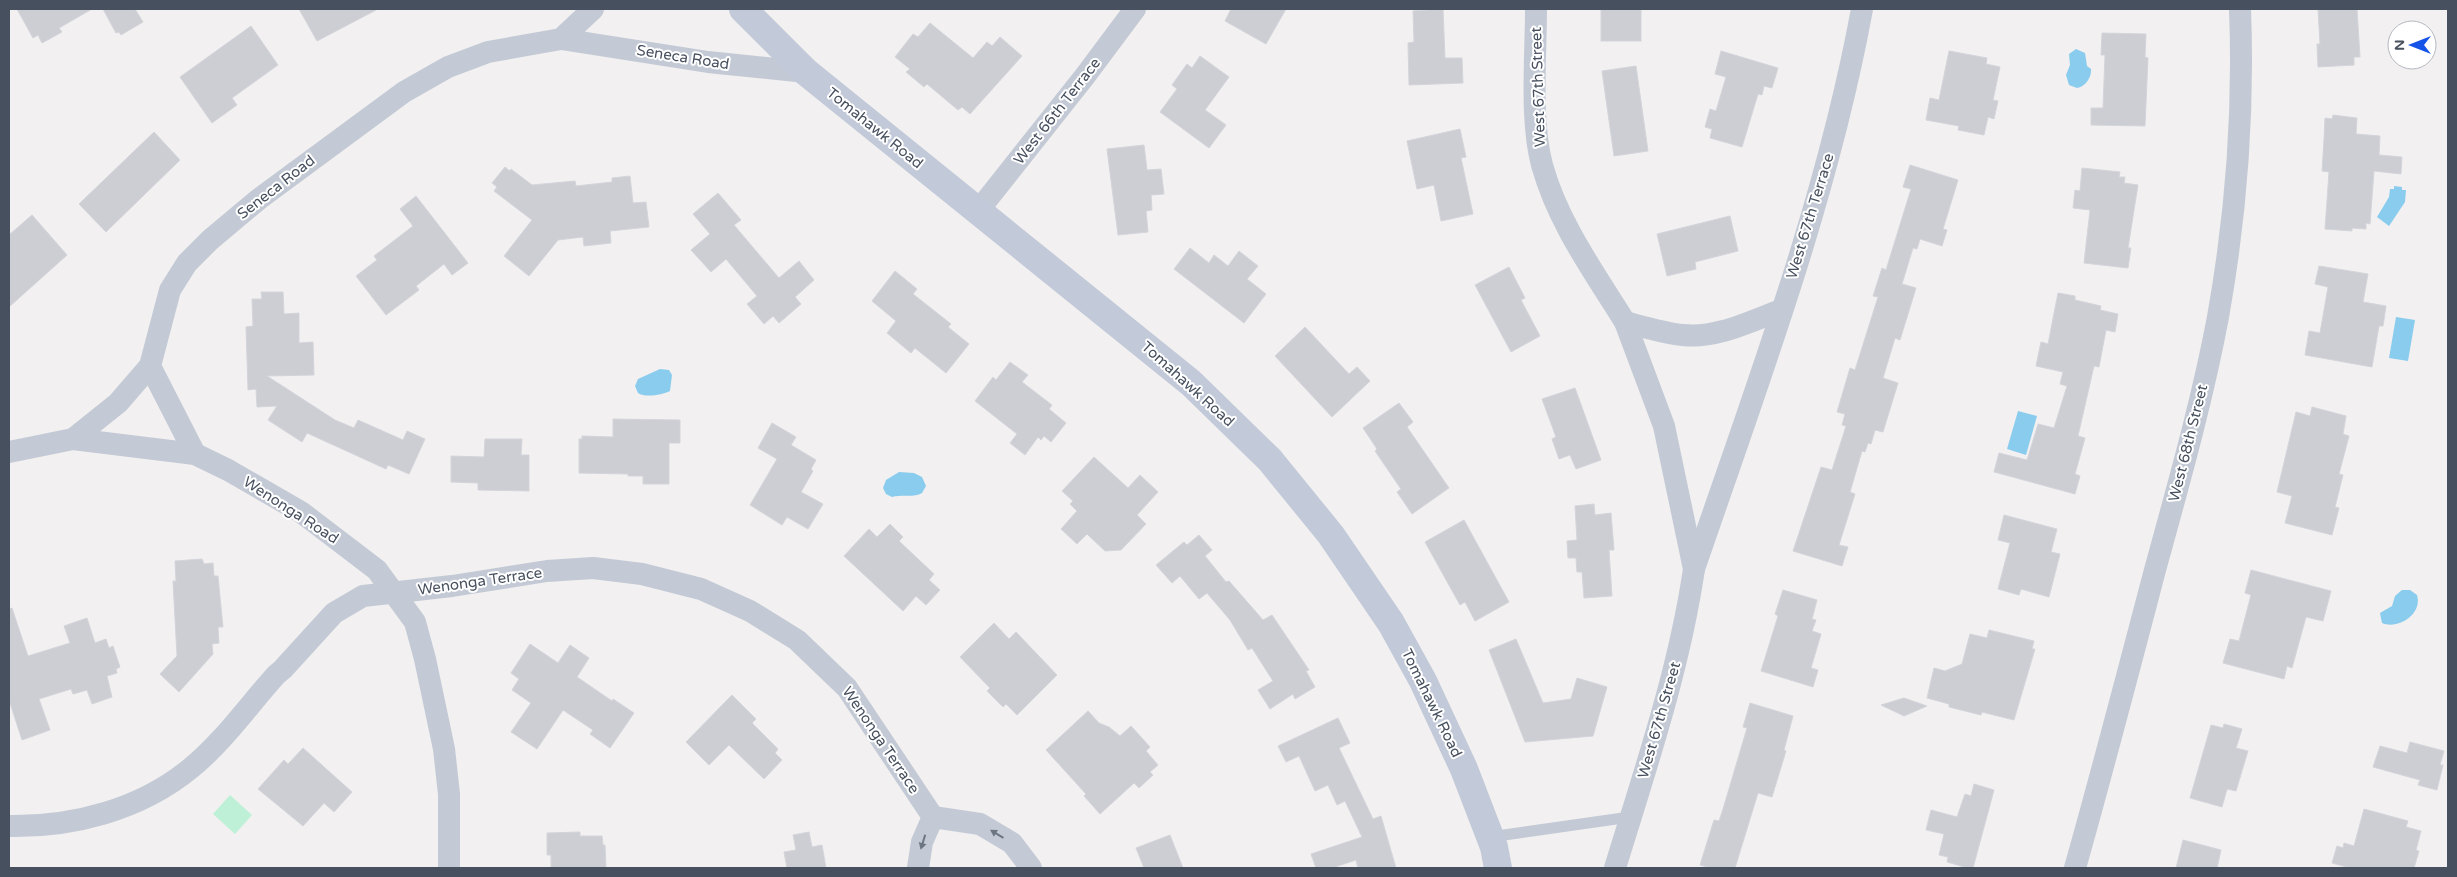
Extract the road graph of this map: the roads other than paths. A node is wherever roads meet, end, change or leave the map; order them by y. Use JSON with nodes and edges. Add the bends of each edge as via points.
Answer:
{"nodes":[{"id":1,"x":593,"y":9,"type":"edge"},
{"id":2,"x":743,"y":9,"type":"edge"},
{"id":3,"x":1135,"y":9,"type":"edge"},
{"id":4,"x":1536,"y":9,"type":"edge"},
{"id":5,"x":1862,"y":9,"type":"edge"},
{"id":6,"x":2240,"y":9,"type":"edge"},
{"id":7,"x":561,"y":40,"type":"junction"},
{"id":8,"x":806,"y":72,"type":"junction"},
{"id":9,"x":978,"y":211,"type":"junction"},
{"id":10,"x":1781,"y":310,"type":"junction"},
{"id":11,"x":1626,"y":322,"type":"junction"},
{"id":12,"x":150,"y":366,"type":"junction"},
{"id":13,"x":1745,"y":419,"type":"joint"},
{"id":14,"x":73,"y":439,"type":"junction"},
{"id":15,"x":9,"y":452,"type":"edge"},
{"id":16,"x":195,"y":454,"type":"junction"},
{"id":17,"x":1694,"y":569,"type":"junction"},
{"id":18,"x":394,"y":592,"type":"junction"},
{"id":19,"x":933,"y":817,"type":"junction"},
{"id":20,"x":1630,"y":817,"type":"junction"},
{"id":21,"x":9,"y":826,"type":"edge"},
{"id":22,"x":1490,"y":837,"type":"junction"},
{"id":23,"x":450,"y":868,"type":"edge"},
{"id":24,"x":918,"y":868,"type":"edge"},
{"id":25,"x":1031,"y":868,"type":"edge"},
{"id":26,"x":1498,"y":868,"type":"edge"},
{"id":27,"x":1615,"y":868,"type":"edge"},
{"id":28,"x":2075,"y":868,"type":"edge"}],
"edges":[{"from":1,"to":7,"type":"street"},
{"from":2,"to":8,"type":"street","name":"Tomahawk Road"},
{"from":3,"to":9,"type":"street","name":"West 66th Terrace"},
{"from":4,"to":11,"type":"street","name":"West 67th Street","via":[[1536,119],[1542,164],[1560,214],[1598,282]]},
{"from":5,"to":10,"type":"street","name":"West 67th Terrace","via":[[1852,67],[1834,138]]},
{"from":6,"to":28,"type":"street","name":"West 68th Street","via":[[2239,140],[2218,317],[2198,408]]},
{"from":7,"to":8,"type":"street","name":"Seneca Road","via":[[708,62]]},
{"from":7,"to":12,"type":"street","name":"Seneca Road","via":[[488,52],[448,67],[404,92],[259,199],[187,263],[170,290]]},
{"from":8,"to":9,"type":"street","name":"Tomahawk Road"},
{"from":9,"to":22,"type":"street","name":"Tomahawk Road","via":[[1206,396],[1270,460],[1325,527],[1391,623],[1424,681],[1464,769]]},
{"from":10,"to":11,"type":"street","via":[[1702,335],[1683,335]]},
{"from":10,"to":13,"type":"street","name":"West 67th Terrace"},
{"from":11,"to":17,"type":"street","name":"West 67th Street","via":[[1664,426]]},
{"from":12,"to":14,"type":"street","via":[[118,403]]},
{"from":12,"to":16,"type":"street"},
{"from":13,"to":17,"type":"street","name":"West 67th Street"},
{"from":14,"to":15,"type":"street","name":"Wenonga Road"},
{"from":14,"to":16,"type":"street","name":"Wenonga Road"},
{"from":16,"to":18,"type":"street","name":"Wenonga Road","via":[[228,470],[324,528],[377,570]]},
{"from":17,"to":20,"type":"street","name":"West 67th Street","via":[[1686,623]]},
{"from":18,"to":19,"type":"street","name":"Wenonga Terrace","via":[[547,571],[593,568],[642,574],[701,589],[750,610],[775,625],[821,662],[847,688]]},
{"from":18,"to":21,"type":"street","name":"Wenonga Terrace","via":[[363,596],[334,613],[211,750],[171,782],[124,807],[84,819]]},
{"from":18,"to":23,"type":"street","name":"Wenonga Road","via":[[415,622],[444,749],[449,794]]},
{"from":19,"to":24,"type":"street","one_way":true,"via":[[922,842]]},
{"from":25,"to":19,"type":"street","one_way":true,"via":[[1012,843],[980,824]]},
{"from":20,"to":22,"type":"lane"},
{"from":20,"to":27,"type":"street","name":"West 67th Street"},
{"from":22,"to":26,"type":"street","name":"Tomahawk Road"}]}
